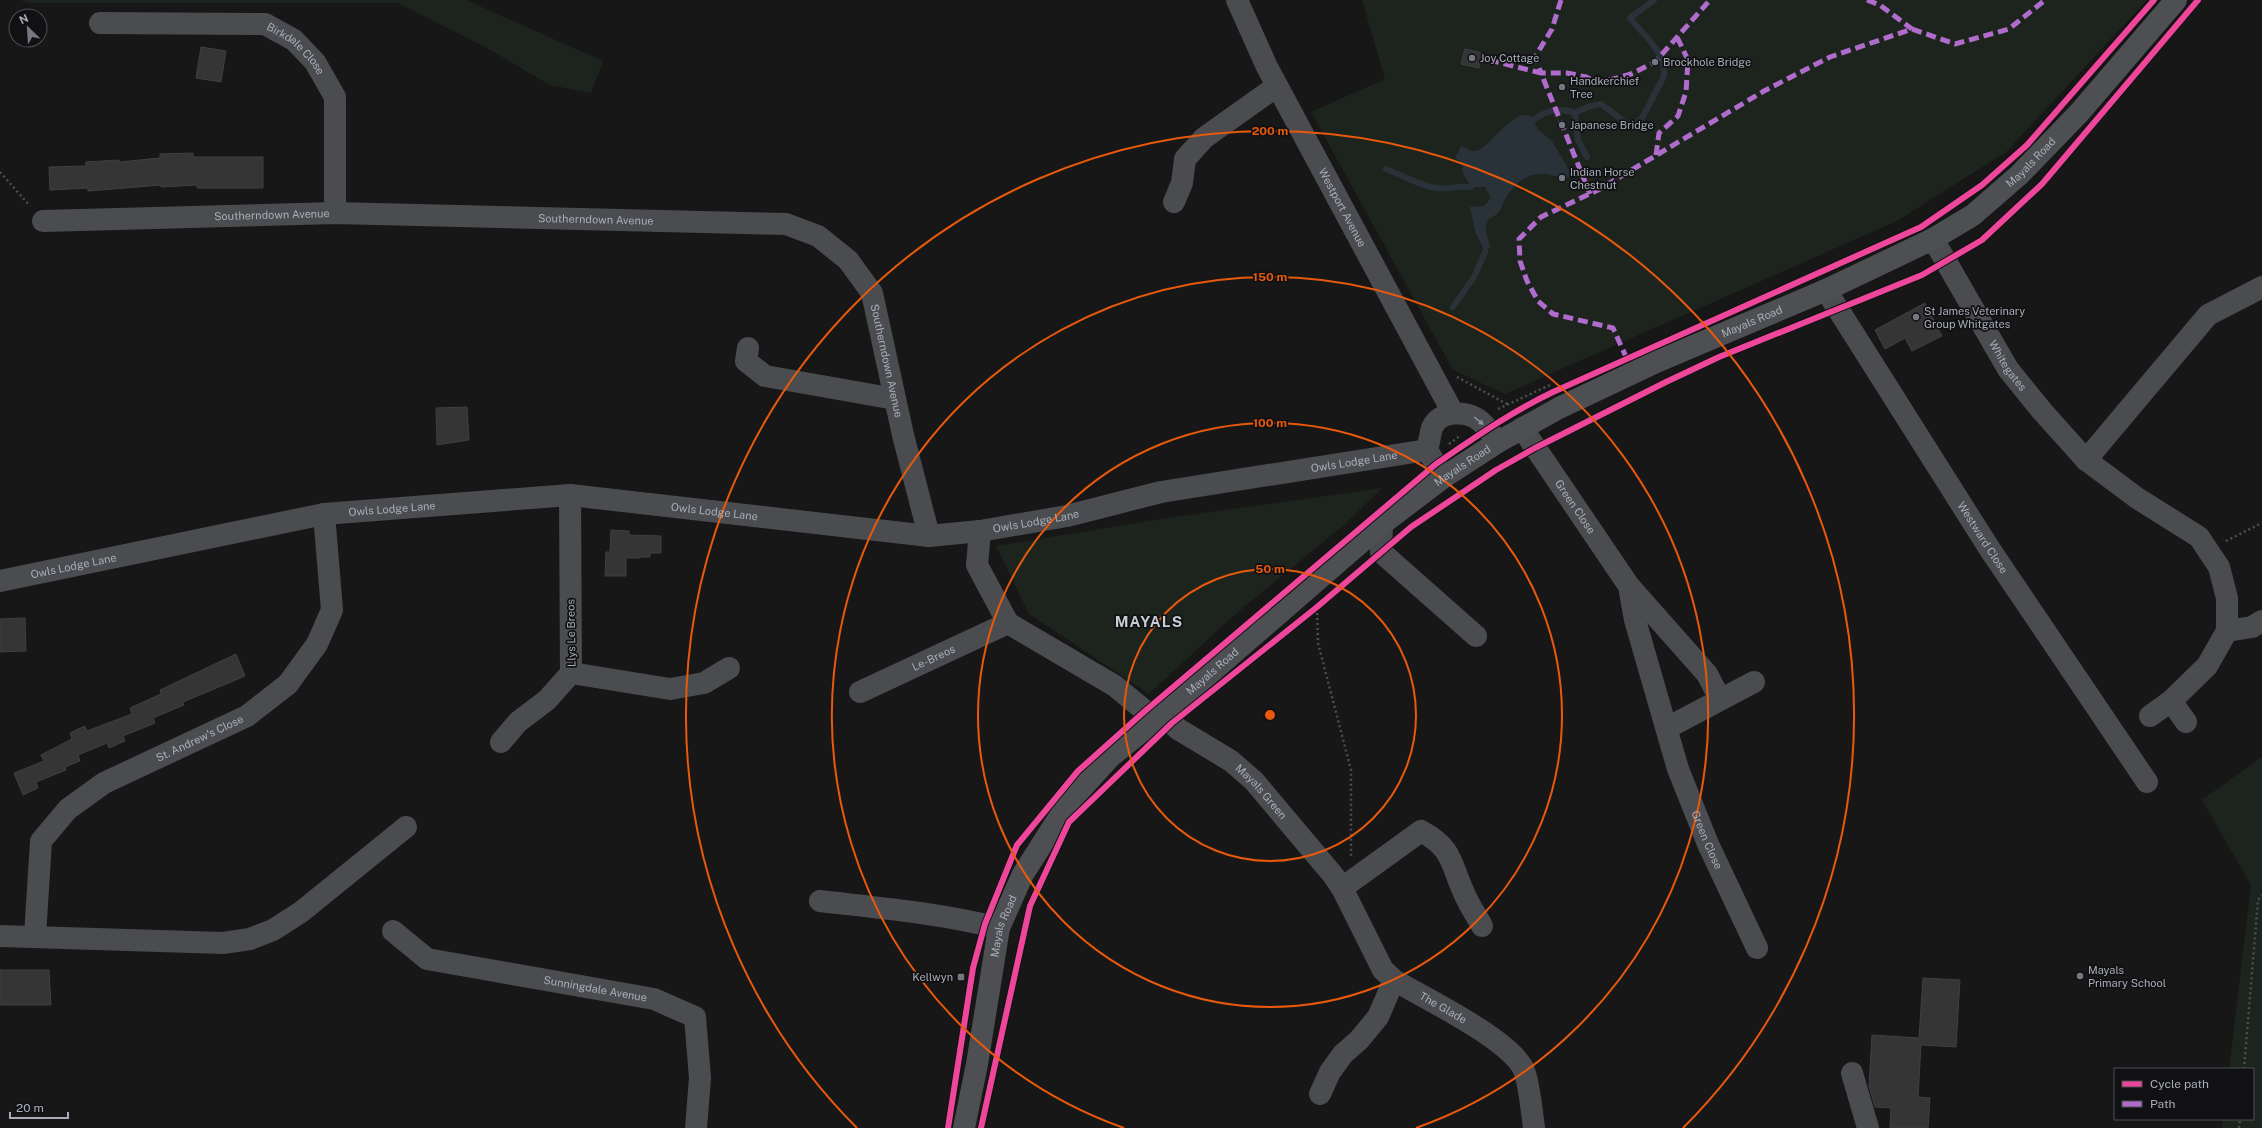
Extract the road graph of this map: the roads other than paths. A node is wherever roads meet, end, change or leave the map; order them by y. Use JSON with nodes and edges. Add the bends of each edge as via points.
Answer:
{"nodes":[{"id":1,"x":1237,"y":0,"type":"edge"},
{"id":2,"x":2176,"y":0,"type":"edge"},
{"id":3,"x":100,"y":23,"type":"dead end"},
{"id":4,"x":1277,"y":86,"type":"junction"},
{"id":5,"x":1174,"y":202,"type":"dead end"},
{"id":6,"x":334,"y":214,"type":"junction"},
{"id":7,"x":44,"y":221,"type":"road end"},
{"id":8,"x":1933,"y":239,"type":"junction"},
{"id":9,"x":2262,"y":288,"type":"edge"},
{"id":10,"x":1826,"y":290,"type":"junction"},
{"id":11,"x":748,"y":348,"type":"dead end"},
{"id":12,"x":895,"y":399,"type":"junction"},
{"id":13,"x":1453,"y":413,"type":"junction"},
{"id":14,"x":1522,"y":428,"type":"junction"},
{"id":15,"x":1498,"y":442,"type":"junction"},
{"id":16,"x":1427,"y":450,"type":"junction"},
{"id":17,"x":2086,"y":460,"type":"junction"},
{"id":18,"x":1444,"y":477,"type":"junction"},
{"id":19,"x":570,"y":495,"type":"junction"},
{"id":20,"x":324,"y":514,"type":"junction"},
{"id":21,"x":1382,"y":524,"type":"junction"},
{"id":22,"x":980,"y":531,"type":"junction"},
{"id":23,"x":929,"y":536,"type":"junction"},
{"id":24,"x":0,"y":582,"type":"edge"},
{"id":25,"x":1629,"y":586,"type":"junction"},
{"id":26,"x":2262,"y":621,"type":"edge"},
{"id":27,"x":1008,"y":623,"type":"junction"},
{"id":28,"x":2228,"y":631,"type":"junction"},
{"id":29,"x":1476,"y":636,"type":"dead end"},
{"id":30,"x":729,"y":668,"type":"dead end"},
{"id":31,"x":572,"y":673,"type":"junction"},
{"id":32,"x":1754,"y":682,"type":"dead end"},
{"id":33,"x":860,"y":692,"type":"dead end"},
{"id":34,"x":1720,"y":699,"type":"junction"},
{"id":35,"x":2171,"y":701,"type":"junction"},
{"id":36,"x":2150,"y":716,"type":"dead end"},
{"id":37,"x":1159,"y":717,"type":"junction"},
{"id":38,"x":2186,"y":722,"type":"dead end"},
{"id":39,"x":1667,"y":728,"type":"junction"},
{"id":40,"x":501,"y":742,"type":"dead end"},
{"id":41,"x":2147,"y":782,"type":"dead end"},
{"id":42,"x":406,"y":827,"type":"dead end"},
{"id":43,"x":1338,"y":881,"type":"junction"},
{"id":44,"x":820,"y":901,"type":"dead end"},
{"id":45,"x":1482,"y":926,"type":"dead end"},
{"id":46,"x":999,"y":928,"type":"junction"},
{"id":47,"x":393,"y":931,"type":"dead end"},
{"id":48,"x":0,"y":936,"type":"edge"},
{"id":49,"x":35,"y":936,"type":"junction"},
{"id":50,"x":1757,"y":948,"type":"dead end"},
{"id":51,"x":1394,"y":980,"type":"junction"},
{"id":52,"x":1852,"y":1073,"type":"dead end"},
{"id":53,"x":1320,"y":1094,"type":"dead end"},
{"id":54,"x":696,"y":1128,"type":"edge"},
{"id":55,"x":964,"y":1128,"type":"edge"},
{"id":56,"x":1534,"y":1128,"type":"edge"},
{"id":57,"x":1868,"y":1128,"type":"edge"}],
"edges":[{"from":1,"to":4,"type":"street","name":"Westport Avenue"},
{"from":2,"to":8,"type":"main road","name":"Mayals Road","via":[[2079,113],[2019,175],[1973,215]]},
{"from":3,"to":6,"type":"street","name":"Birkdale Close","via":[[265,24],[294,40],[315,62],[335,97]]},
{"from":4,"to":5,"type":"street","via":[[1204,138],[1186,159],[1182,183]]},
{"from":4,"to":13,"type":"street","name":"Westport Avenue"},
{"from":6,"to":7,"type":"street","name":"Southerndown Avenue"},
{"from":6,"to":12,"type":"street","name":"Southerndown Avenue","via":[[786,224],[818,236],[848,260],[872,293]]},
{"from":8,"to":10,"type":"main road","name":"Mayals Road"},
{"from":8,"to":17,"type":"street","name":"Whitegates","via":[[2008,369]]},
{"from":9,"to":17,"type":"street","via":[[2208,315]]},
{"from":10,"to":14,"type":"main road","name":"Mayals Road","via":[[1656,362]]},
{"from":10,"to":41,"type":"street","name":"Westward Close","via":[[1989,548]]},
{"from":11,"to":12,"type":"street","via":[[746,361],[754,370],[765,376]]},
{"from":12,"to":23,"type":"street","name":"Southerndown Avenue"},
{"from":13,"to":15,"type":"street","one_way":true,"via":[[1466,412],[1480,420]]},
{"from":13,"to":16,"type":"street","via":[[1438,420],[1432,427]]},
{"from":14,"to":15,"type":"main road","name":"Mayals Road"},
{"from":14,"to":25,"type":"street","name":"Green Close"},
{"from":15,"to":18,"type":"main road","name":"Mayals Road"},
{"from":16,"to":18,"type":"street"},
{"from":16,"to":22,"type":"street","name":"Owls Lodge Lane","via":[[1161,492],[1067,516]]},
{"from":17,"to":28,"type":"street","name":"Whitegates","via":[[2137,498],[2199,537],[2219,567],[2227,598]]},
{"from":18,"to":21,"type":"main road","name":"Mayals Road"},
{"from":19,"to":20,"type":"street","name":"Owls Lodge Lane"},
{"from":19,"to":23,"type":"street","name":"Owls Lodge Lane"},
{"from":19,"to":31,"type":"street","name":"Llys Le Breos"},
{"from":20,"to":24,"type":"street","name":"Owls Lodge Lane"},
{"from":20,"to":49,"type":"street","name":"St. Andrew's Close","via":[[332,610],[317,644],[288,684],[247,716],[104,783],[68,809],[41,841]]},
{"from":21,"to":29,"type":"street","via":[[1381,552]]},
{"from":21,"to":37,"type":"main road","name":"Mayals Road"},
{"from":22,"to":23,"type":"street","name":"Owls Lodge Lane"},
{"from":22,"to":27,"type":"street","via":[[977,565]]},
{"from":25,"to":34,"type":"street","name":"Green Close","via":[[1707,674]]},
{"from":25,"to":39,"type":"street","name":"Green Close","via":[[1635,620]]},
{"from":26,"to":28,"type":"street"},
{"from":27,"to":33,"type":"street","name":"Le-Breos"},
{"from":27,"to":37,"type":"street","name":"Mayals Green","via":[[1115,686]]},
{"from":28,"to":35,"type":"street","via":[[2207,666]]},
{"from":30,"to":31,"type":"street","via":[[704,683],[670,689]]},
{"from":31,"to":40,"type":"street","name":"Llys Le Breos","via":[[547,700],[518,722]]},
{"from":32,"to":34,"type":"street"},
{"from":34,"to":39,"type":"street"},
{"from":35,"to":36,"type":"street"},
{"from":35,"to":38,"type":"street"},
{"from":37,"to":43,"type":"street","name":"Mayals Green","via":[[1231,761],[1254,781]]},
{"from":37,"to":46,"type":"main road","name":"Mayals Road","via":[[1110,757],[1069,802],[1023,874]]},
{"from":39,"to":50,"type":"street","name":"Green Close","via":[[1678,769],[1708,844]]},
{"from":42,"to":49,"type":"street","via":[[301,912],[273,930],[250,940],[223,943]]},
{"from":43,"to":45,"type":"street","via":[[1421,831],[1437,840],[1446,850],[1464,893]]},
{"from":43,"to":51,"type":"street","name":"The Glade","via":[[1383,970]]},
{"from":44,"to":46,"type":"street","via":[[961,918]]},
{"from":46,"to":55,"type":"main road","name":"Mayals Road"},
{"from":47,"to":54,"type":"street","name":"Sunningdale Avenue","via":[[427,959],[654,999],[695,1017],[700,1078]]},
{"from":48,"to":49,"type":"street"},
{"from":51,"to":53,"type":"street","via":[[1378,1017],[1359,1040],[1343,1054],[1330,1072]]},
{"from":51,"to":56,"type":"street","name":"The Glade","via":[[1493,1037],[1515,1056],[1524,1069]]},
{"from":52,"to":57,"type":"street"}]}
